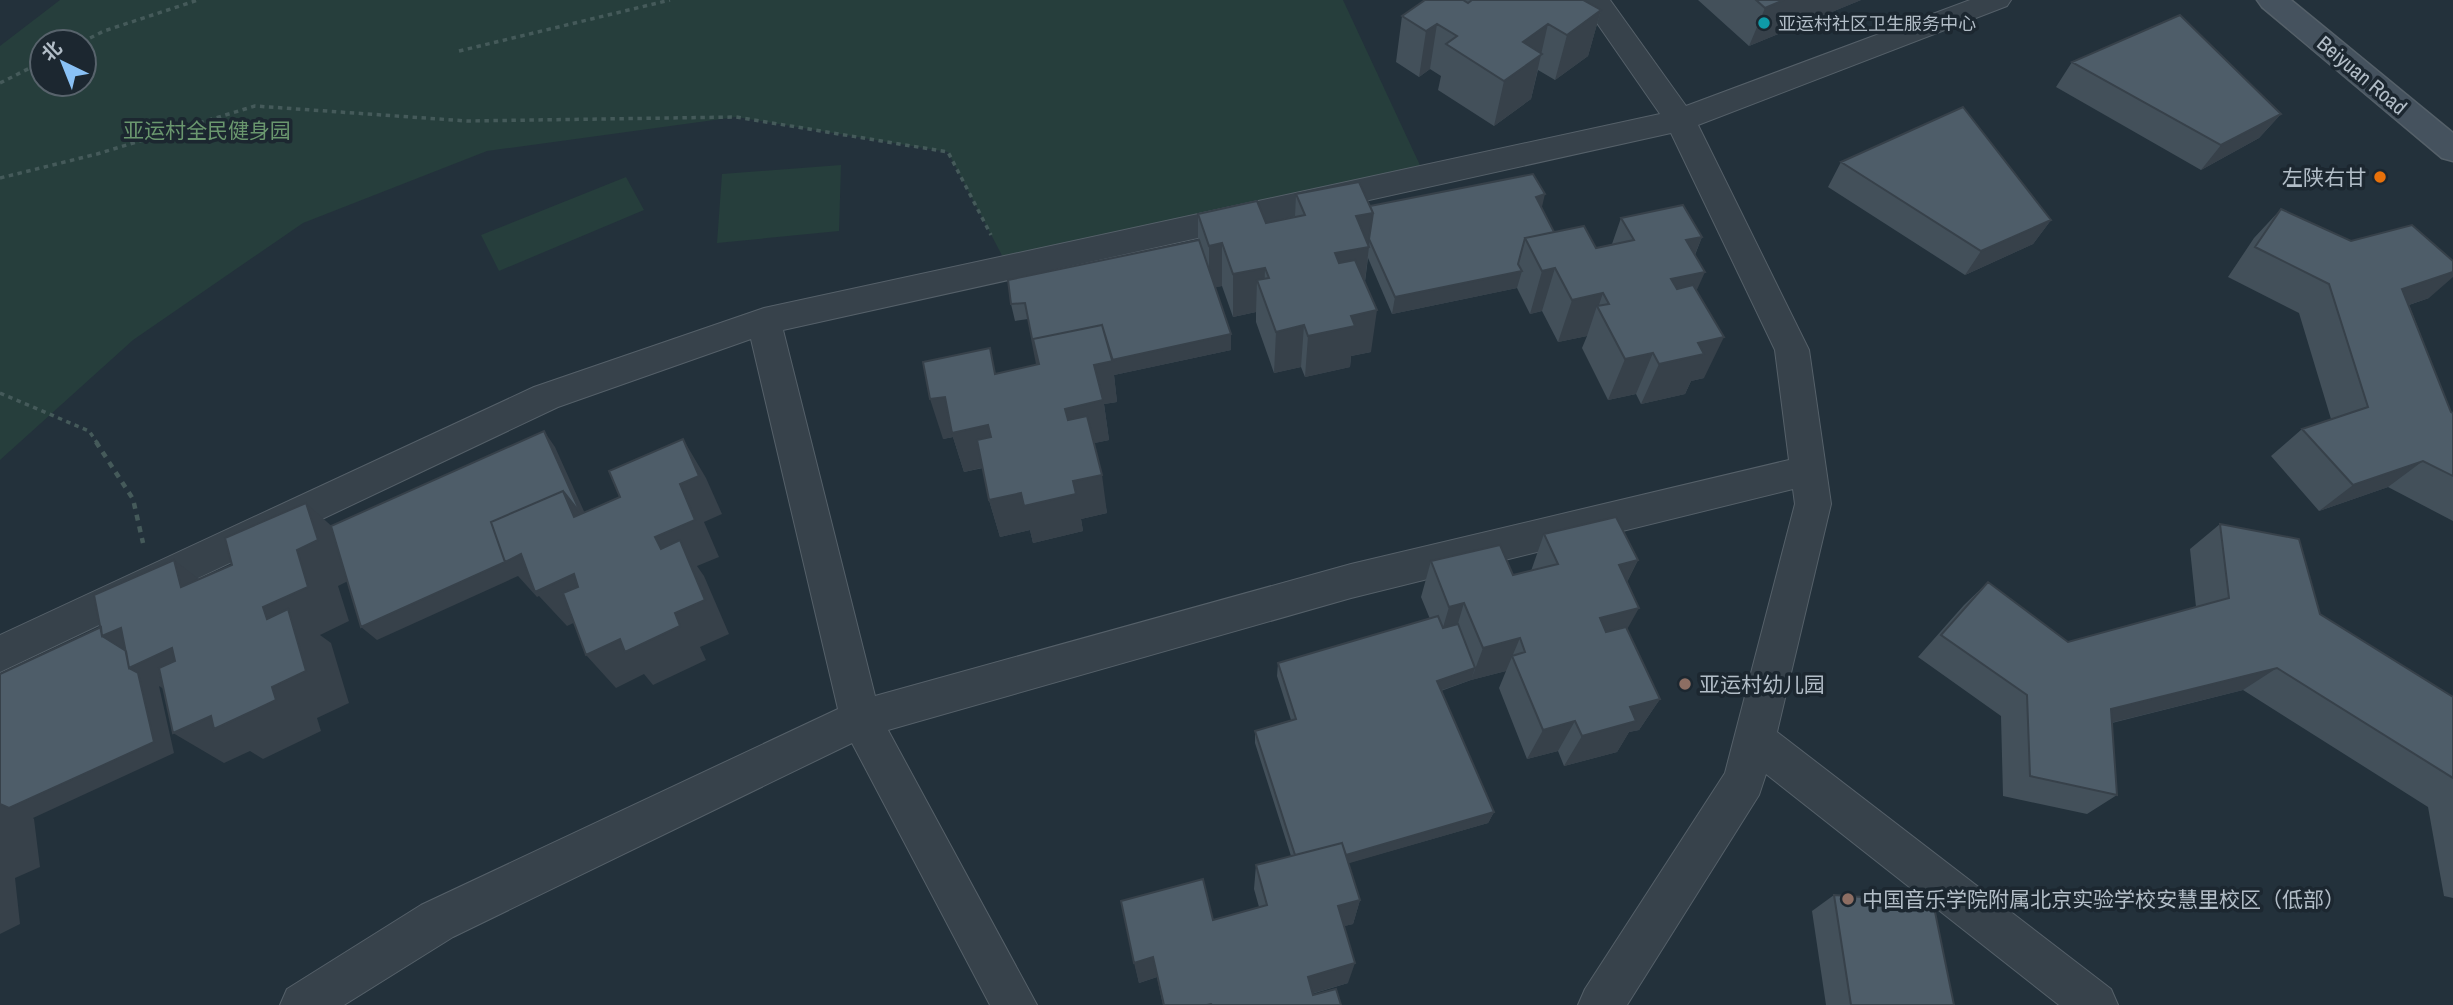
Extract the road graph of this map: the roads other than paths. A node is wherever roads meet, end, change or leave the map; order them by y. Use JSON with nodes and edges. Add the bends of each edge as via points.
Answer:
{"nodes":[{"id":1,"x":1595,"y":0,"type":"edge"},
{"id":2,"x":1997,"y":0,"type":"edge"},
{"id":3,"x":2272,"y":0,"type":"edge"},
{"id":4,"x":1680,"y":120,"type":"junction"},
{"id":5,"x":2453,"y":150,"type":"edge"},
{"id":6,"x":764,"y":321,"type":"junction"},
{"id":7,"x":1809,"y":470,"type":"junction"},
{"id":8,"x":0,"y":654,"type":"edge"},
{"id":9,"x":860,"y":719,"type":"junction"},
{"id":10,"x":1754,"y":739,"type":"junction"},
{"id":11,"x":303,"y":1005,"type":"edge"},
{"id":12,"x":1014,"y":1005,"type":"edge"},
{"id":13,"x":1601,"y":1005,"type":"edge"},
{"id":14,"x":2095,"y":1005,"type":"edge"}],
"edges":[{"from":1,"to":4,"type":"street"},
{"from":2,"to":4,"type":"street"},
{"from":3,"to":5,"type":"street","name":"Beiyuan Road"},
{"from":4,"to":6,"type":"street"},
{"from":4,"to":7,"type":"street","via":[[1792,350]]},
{"from":6,"to":8,"type":"street","via":[[546,397]]},
{"from":6,"to":9,"type":"street"},
{"from":7,"to":9,"type":"street","via":[[1351,581]]},
{"from":7,"to":10,"type":"street","via":[[1814,504]]},
{"from":9,"to":11,"type":"street","via":[[437,921]]},
{"from":9,"to":12,"type":"street"},
{"from":10,"to":13,"type":"street","via":[[1744,782]]},
{"from":10,"to":14,"type":"street"}]}
